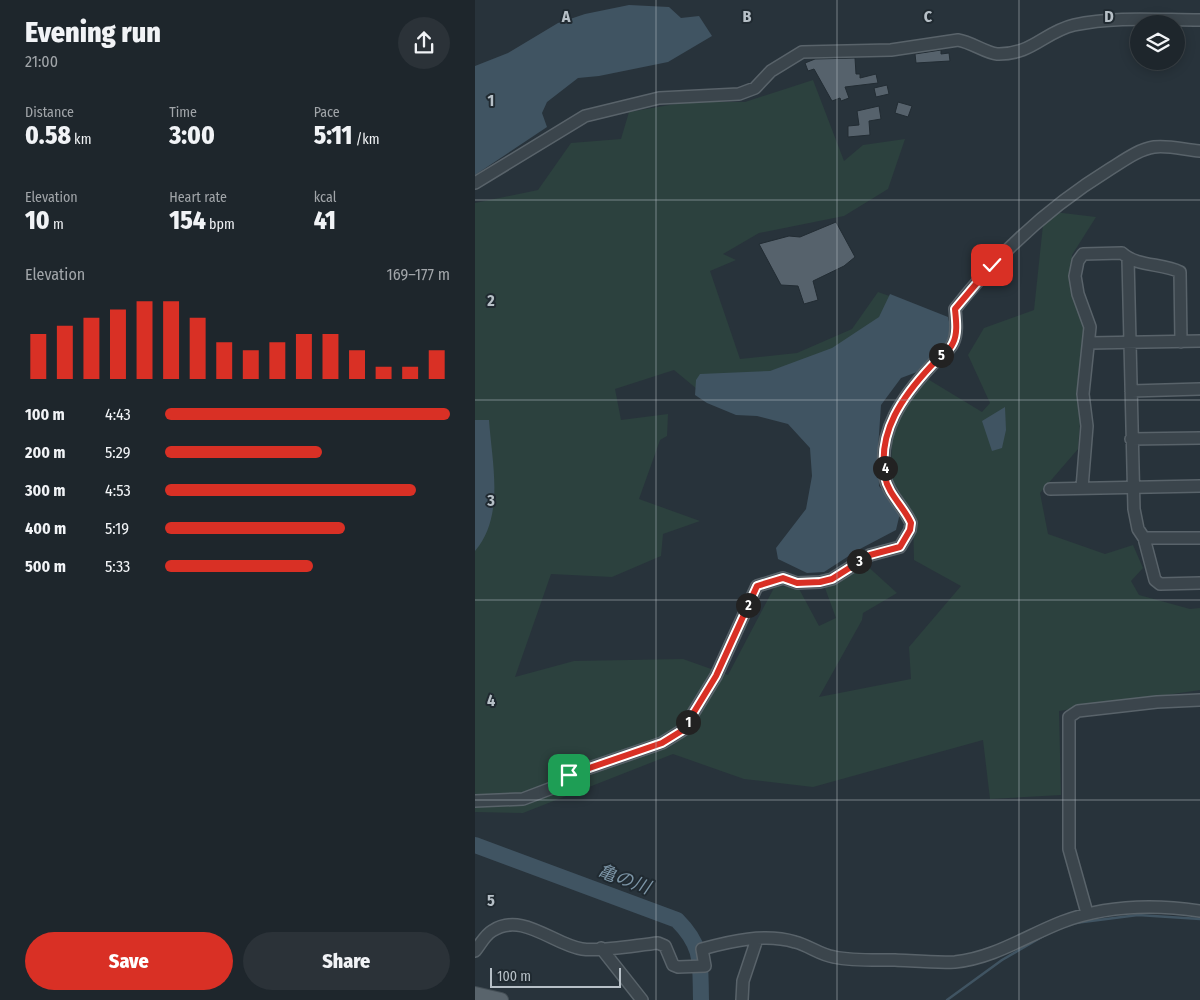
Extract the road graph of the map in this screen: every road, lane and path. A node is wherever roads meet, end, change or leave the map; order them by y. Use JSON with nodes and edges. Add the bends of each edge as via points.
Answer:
{"nodes":[{"id":1,"x":1200,"y":20,"type":"edge"},
{"id":2,"x":1200,"y":152,"type":"edge"},
{"id":3,"x":475,"y":183,"type":"edge"},
{"id":4,"x":1128,"y":258,"type":"junction"},
{"id":5,"x":1090,"y":342,"type":"junction"},
{"id":6,"x":1181,"y":342,"type":"junction"},
{"id":7,"x":1200,"y":342,"type":"edge"},
{"id":8,"x":1130,"y":343,"type":"junction"},
{"id":9,"x":1200,"y":389,"type":"edge"},
{"id":10,"x":1131,"y":391,"type":"junction"},
{"id":11,"x":1200,"y":438,"type":"edge"},
{"id":12,"x":1131,"y":439,"type":"junction"},
{"id":13,"x":1200,"y":486,"type":"edge"},
{"id":14,"x":1132,"y":487,"type":"junction"},
{"id":15,"x":1082,"y":488,"type":"junction"},
{"id":16,"x":1050,"y":489,"type":"dead end"},
{"id":17,"x":1143,"y":538,"type":"junction"},
{"id":18,"x":1200,"y":538,"type":"edge"},
{"id":19,"x":1200,"y":584,"type":"edge"},
{"id":20,"x":1200,"y":700,"type":"edge"},
{"id":21,"x":475,"y":802,"type":"edge"},
{"id":22,"x":1200,"y":911,"type":"edge"},
{"id":23,"x":1087,"y":913,"type":"junction"},
{"id":24,"x":757,"y":938,"type":"junction"},
{"id":25,"x":601,"y":948,"type":"junction"},
{"id":26,"x":475,"y":951,"type":"edge"},
{"id":27,"x":475,"y":994,"type":"edge"},
{"id":28,"x":501,"y":1000,"type":"edge"},
{"id":29,"x":643,"y":1000,"type":"edge"},
{"id":30,"x":742,"y":1000,"type":"edge"}],
"edges":[{"from":1,"to":3,"type":"street","via":[[1091,22],[1066,27],[1018,53],[994,54],[958,40],[891,50],[801,52],[777,66],[755,88],[739,94],[659,98],[585,116]]},
{"from":2,"to":21,"type":"street","via":[[1153,147],[1087,183],[1054,206],[992,265],[955,309],[953,346],[908,390],[897,407],[887,435],[885,478],[911,523],[900,547],[870,555],[832,579],[797,583],[783,578],[757,586],[716,676],[683,730],[662,743],[569,775],[552,788],[523,799]]},
{"from":4,"to":5,"type":"street","via":[[1123,253],[1083,254],[1078,261],[1075,276],[1090,328]]},
{"from":4,"to":6,"type":"street","via":[[1180,272]]},
{"from":4,"to":8,"type":"street"},
{"from":5,"to":8,"type":"street"},
{"from":5,"to":15,"type":"street","via":[[1083,394],[1087,426]]},
{"from":6,"to":7,"type":"street"},
{"from":6,"to":8,"type":"street"},
{"from":8,"to":10,"type":"street"},
{"from":9,"to":10,"type":"street"},
{"from":10,"to":12,"type":"street"},
{"from":11,"to":12,"type":"street"},
{"from":12,"to":14,"type":"street"},
{"from":13,"to":14,"type":"street"},
{"from":14,"to":15,"type":"street"},
{"from":14,"to":17,"type":"street","via":[[1138,529]]},
{"from":15,"to":16,"type":"street"},
{"from":17,"to":18,"type":"street"},
{"from":17,"to":19,"type":"street","via":[[1155,580],[1160,584]]},
{"from":20,"to":23,"type":"street","via":[[1078,711],[1069,718],[1069,849]]},
{"from":22,"to":23,"type":"street","via":[[1142,907]]},
{"from":23,"to":24,"type":"street","via":[[1001,950],[954,962],[833,957],[795,941]]},
{"from":24,"to":25,"type":"street","via":[[732,940],[702,949],[705,966],[673,965],[665,946],[658,943]]},
{"from":24,"to":30,"type":"street","via":[[743,981]]},
{"from":25,"to":26,"type":"street","via":[[569,947],[529,928],[515,926],[491,931]]},
{"from":25,"to":29,"type":"street"},
{"from":27,"to":28,"type":"main road"}]}
